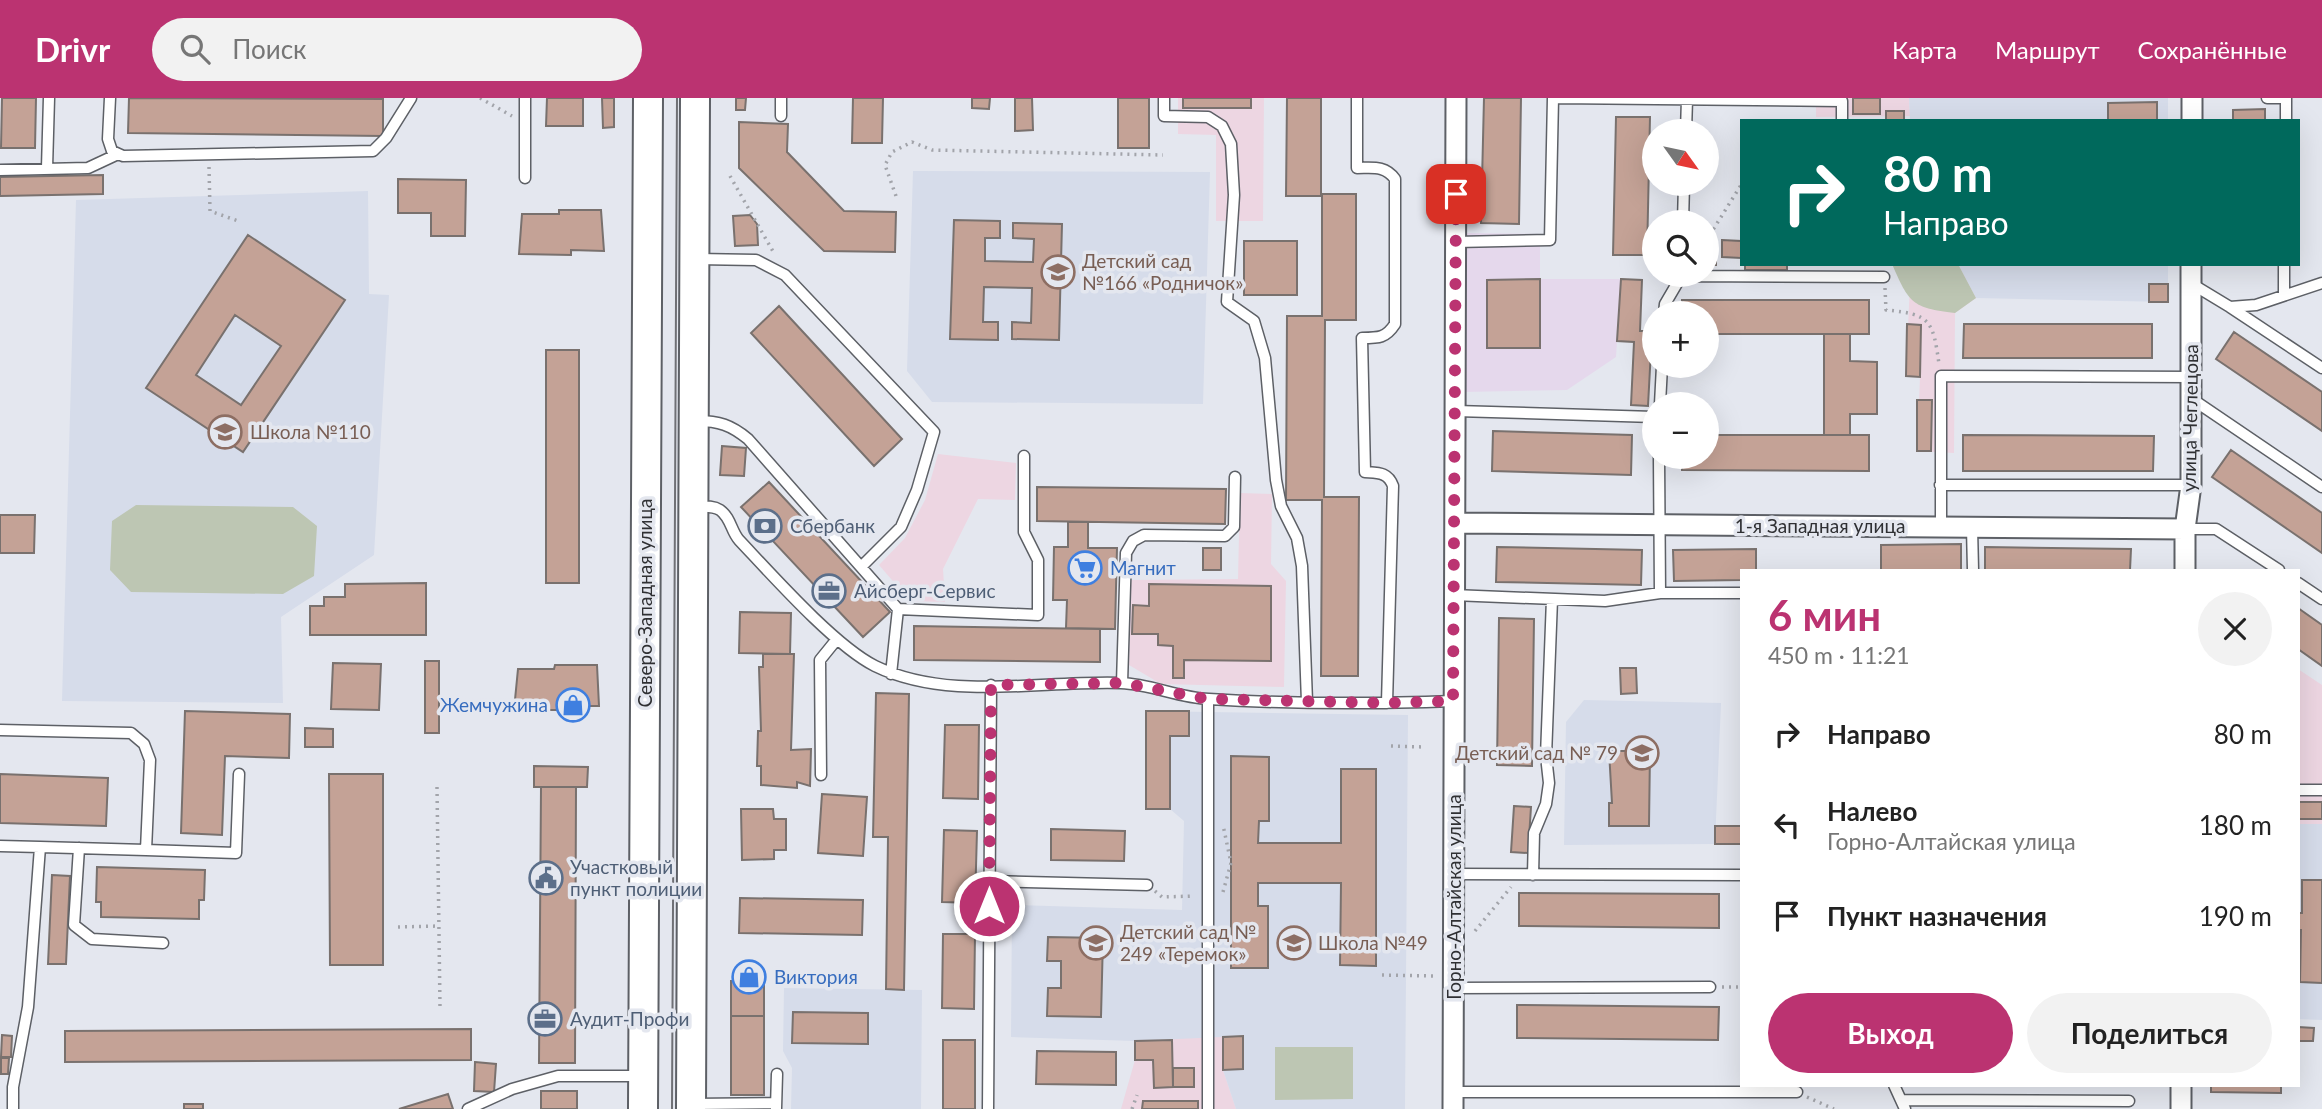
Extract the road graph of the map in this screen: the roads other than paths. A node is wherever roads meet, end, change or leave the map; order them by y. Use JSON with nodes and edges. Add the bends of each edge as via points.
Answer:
{"nodes":[{"id":1,"x":49,"y":98,"type":"edge"},
{"id":2,"x":110,"y":98,"type":"edge"},
{"id":3,"x":411,"y":98,"type":"edge"},
{"id":4,"x":525,"y":98,"type":"edge"},
{"id":5,"x":648,"y":98,"type":"edge"},
{"id":6,"x":695,"y":98,"type":"edge"},
{"id":7,"x":781,"y":98,"type":"edge"},
{"id":8,"x":1164,"y":98,"type":"edge"},
{"id":9,"x":1357,"y":98,"type":"edge"},
{"id":10,"x":1457,"y":98,"type":"edge"},
{"id":11,"x":1555,"y":98,"type":"edge"},
{"id":12,"x":2192,"y":98,"type":"edge"},
{"id":13,"x":2267,"y":98,"type":"edge"},
{"id":14,"x":1687,"y":99,"type":"edge"},
{"id":15,"x":1805,"y":99,"type":"edge"},
{"id":16,"x":781,"y":116,"type":"dead end"},
{"id":17,"x":1686,"y":119,"type":"edge"},
{"id":18,"x":1843,"y":119,"type":"edge"},
{"id":19,"x":2192,"y":119,"type":"edge"},
{"id":20,"x":2286,"y":119,"type":"edge"},
{"id":21,"x":118,"y":154,"type":"junction"},
{"id":22,"x":47,"y":168,"type":"junction"},
{"id":23,"x":0,"y":170,"type":"edge"},
{"id":24,"x":525,"y":178,"type":"dead end"},
{"id":25,"x":1456,"y":242,"type":"junction"},
{"id":26,"x":695,"y":259,"type":"junction"},
{"id":27,"x":1846,"y":266,"type":"edge"},
{"id":28,"x":2284,"y":266,"type":"edge"},
{"id":29,"x":2191,"y":274,"type":"edge"},
{"id":30,"x":1719,"y":275,"type":"edge"},
{"id":31,"x":1847,"y":276,"type":"junction"},
{"id":32,"x":1884,"y":277,"type":"road end"},
{"id":33,"x":2322,"y":283,"type":"edge"},
{"id":34,"x":2284,"y":295,"type":"junction"},
{"id":35,"x":2230,"y":307,"type":"junction"},
{"id":36,"x":2322,"y":368,"type":"edge"},
{"id":37,"x":2192,"y":377,"type":"junction"},
{"id":38,"x":2192,"y":398,"type":"junction"},
{"id":39,"x":1456,"y":411,"type":"junction"},
{"id":40,"x":1642,"y":417,"type":"edge"},
{"id":41,"x":694,"y":421,"type":"junction"},
{"id":42,"x":1024,"y":456,"type":"dead end"},
{"id":43,"x":1659,"y":469,"type":"edge"},
{"id":44,"x":1235,"y":477,"type":"dead end"},
{"id":45,"x":1940,"y":485,"type":"junction"},
{"id":46,"x":2191,"y":485,"type":"junction"},
{"id":47,"x":2322,"y":487,"type":"edge"},
{"id":48,"x":694,"y":507,"type":"junction"},
{"id":49,"x":1455,"y":523,"type":"junction"},
{"id":50,"x":1657,"y":525,"type":"junction"},
{"id":51,"x":1941,"y":527,"type":"junction"},
{"id":52,"x":1972,"y":527,"type":"junction"},
{"id":53,"x":2185,"y":529,"type":"junction"},
{"id":54,"x":861,"y":566,"type":"junction"},
{"id":55,"x":1973,"y":569,"type":"edge"},
{"id":56,"x":2185,"y":569,"type":"edge"},
{"id":57,"x":2276,"y":569,"type":"edge"},
{"id":58,"x":2300,"y":584,"type":"edge"},
{"id":59,"x":1660,"y":593,"type":"junction"},
{"id":60,"x":1740,"y":593,"type":"edge"},
{"id":61,"x":1453,"y":594,"type":"junction"},
{"id":62,"x":1552,"y":599,"type":"junction"},
{"id":63,"x":2322,"y":599,"type":"edge"},
{"id":64,"x":898,"y":609,"type":"junction"},
{"id":65,"x":838,"y":639,"type":"junction"},
{"id":66,"x":891,"y":674,"type":"junction"},
{"id":67,"x":1122,"y":683,"type":"junction"},
{"id":68,"x":991,"y":685,"type":"junction"},
{"id":69,"x":1208,"y":699,"type":"junction"},
{"id":70,"x":1453,"y":701,"type":"junction"},
{"id":71,"x":1307,"y":702,"type":"junction"},
{"id":72,"x":1387,"y":703,"type":"junction"},
{"id":73,"x":0,"y":730,"type":"edge"},
{"id":74,"x":239,"y":774,"type":"dead end"},
{"id":75,"x":821,"y":775,"type":"dead end"},
{"id":76,"x":2300,"y":790,"type":"edge"},
{"id":77,"x":2322,"y":790,"type":"edge"},
{"id":78,"x":0,"y":846,"type":"edge"},
{"id":79,"x":40,"y":847,"type":"junction"},
{"id":80,"x":79,"y":848,"type":"junction"},
{"id":81,"x":146,"y":850,"type":"junction"},
{"id":82,"x":1454,"y":874,"type":"junction"},
{"id":83,"x":1533,"y":875,"type":"junction"},
{"id":84,"x":1740,"y":875,"type":"edge"},
{"id":85,"x":989,"y":881,"type":"junction"},
{"id":86,"x":1147,"y":884,"type":"road end"},
{"id":87,"x":163,"y":943,"type":"dead end"},
{"id":88,"x":1710,"y":987,"type":"road end"},
{"id":89,"x":1454,"y":988,"type":"junction"},
{"id":90,"x":777,"y":1074,"type":"dead end"},
{"id":91,"x":644,"y":1076,"type":"junction"},
{"id":92,"x":1895,"y":1087,"type":"edge"},
{"id":93,"x":2181,"y":1087,"type":"edge"},
{"id":94,"x":1797,"y":1092,"type":"road end"},
{"id":95,"x":1453,"y":1101,"type":"edge"},
{"id":96,"x":2129,"y":1101,"type":"dead end"},
{"id":97,"x":1903,"y":1104,"type":"edge"},
{"id":98,"x":691,"y":1106,"type":"edge"},
{"id":99,"x":776,"y":1106,"type":"edge"},
{"id":100,"x":13,"y":1109,"type":"edge"},
{"id":101,"x":468,"y":1109,"type":"edge"},
{"id":102,"x":643,"y":1109,"type":"edge"},
{"id":103,"x":988,"y":1109,"type":"edge"},
{"id":104,"x":1208,"y":1109,"type":"edge"},
{"id":105,"x":2181,"y":1109,"type":"edge"}],
"edges":[{"from":1,"to":22,"type":"lane"},
{"from":2,"to":21,"type":"lane","via":[[107,139]]},
{"from":3,"to":21,"type":"lane","via":[[373,151]]},
{"from":4,"to":24,"type":"lane"},
{"from":5,"to":91,"type":"main road","name":"Северо-Западная улица"},
{"from":6,"to":26,"type":"main road"},
{"from":7,"to":16,"type":"lane"},
{"from":8,"to":71,"type":"lane","via":[[1164,116],[1208,117],[1222,126],[1231,144],[1234,195],[1227,302],[1254,321],[1265,358],[1276,480],[1302,566]]},
{"from":9,"to":72,"type":"lane","via":[[1357,168],[1381,168],[1395,179],[1395,324],[1381,338],[1363,338],[1365,472],[1382,473],[1394,486]]},
{"from":10,"to":25,"type":"street","name":"Горно-Алтайская улица"},
{"from":11,"to":14,"type":"lane"},
{"from":11,"to":25,"type":"lane","via":[[1550,240]]},
{"from":12,"to":19,"type":"street"},
{"from":13,"to":20,"type":"lane","via":[[2286,99]]},
{"from":14,"to":15,"type":"lane"},
{"from":14,"to":17,"type":"lane"},
{"from":15,"to":18,"type":"lane","via":[[1842,101]]},
{"from":21,"to":22,"type":"lane","via":[[89,168]]},
{"from":22,"to":23,"type":"lane"},
{"from":25,"to":39,"type":"street","name":"Горно-Алтайская улица"},
{"from":26,"to":41,"type":"main road"},
{"from":26,"to":54,"type":"lane","via":[[756,260],[785,275],[934,432],[901,527]]},
{"from":27,"to":31,"type":"lane"},
{"from":28,"to":34,"type":"lane"},
{"from":29,"to":35,"type":"lane"},
{"from":29,"to":37,"type":"street","name":"улица Чеглецова"},
{"from":30,"to":31,"type":"lane"},
{"from":31,"to":32,"type":"lane"},
{"from":33,"to":34,"type":"lane"},
{"from":34,"to":35,"type":"lane","via":[[2256,305]]},
{"from":35,"to":36,"type":"lane"},
{"from":37,"to":38,"type":"street","name":"улица Чеглецова"},
{"from":37,"to":45,"type":"lane","via":[[1941,376]]},
{"from":38,"to":46,"type":"street","name":"улица Чеглецова"},
{"from":38,"to":47,"type":"lane"},
{"from":39,"to":40,"type":"lane"},
{"from":39,"to":49,"type":"street","name":"Горно-Алтайская улица"},
{"from":41,"to":48,"type":"main road"},
{"from":41,"to":54,"type":"lane","via":[[733,426],[748,439]]},
{"from":42,"to":64,"type":"lane","via":[[1024,532],[1038,560],[1038,615]]},
{"from":43,"to":50,"type":"lane"},
{"from":44,"to":67,"type":"lane","via":[[1234,527],[1225,536],[1144,535],[1133,541],[1126,553]]},
{"from":45,"to":46,"type":"lane"},
{"from":45,"to":51,"type":"lane"},
{"from":46,"to":53,"type":"street","name":"улица Чеглецова"},
{"from":48,"to":65,"type":"lane","via":[[723,512],[736,537]]},
{"from":48,"to":98,"type":"main road"},
{"from":49,"to":50,"type":"street","name":"1-я Западная улица"},
{"from":49,"to":61,"type":"street","name":"Горно-Алтайская улица"},
{"from":50,"to":51,"type":"street","name":"1-я Западная улица"},
{"from":50,"to":59,"type":"lane"},
{"from":51,"to":52,"type":"street","name":"1-я Западная улица"},
{"from":52,"to":53,"type":"street","name":"1-я Западная улица"},
{"from":52,"to":55,"type":"lane"},
{"from":53,"to":56,"type":"street","name":"улица Чеглецова"},
{"from":53,"to":57,"type":"lane","via":[[2216,529]]},
{"from":54,"to":64,"type":"lane"},
{"from":58,"to":63,"type":"lane"},
{"from":59,"to":60,"type":"lane"},
{"from":59,"to":62,"type":"lane","via":[[1605,601]]},
{"from":61,"to":62,"type":"lane"},
{"from":61,"to":70,"type":"street","name":"Горно-Алтайская улица"},
{"from":62,"to":83,"type":"lane","via":[[1549,783],[1534,833]]},
{"from":64,"to":66,"type":"lane"},
{"from":65,"to":66,"type":"lane","via":[[860,658]]},
{"from":65,"to":75,"type":"lane","via":[[820,660]]},
{"from":66,"to":68,"type":"lane","via":[[928,683]]},
{"from":67,"to":68,"type":"lane"},
{"from":67,"to":69,"type":"lane"},
{"from":68,"to":85,"type":"lane"},
{"from":69,"to":71,"type":"lane"},
{"from":69,"to":104,"type":"lane"},
{"from":70,"to":72,"type":"lane"},
{"from":70,"to":82,"type":"street","name":"Горно-Алтайская улица"},
{"from":71,"to":72,"type":"lane"},
{"from":73,"to":81,"type":"lane","via":[[131,733],[144,744],[150,760]]},
{"from":74,"to":81,"type":"lane","via":[[236,853]]},
{"from":76,"to":77,"type":"lane"},
{"from":78,"to":79,"type":"lane"},
{"from":79,"to":80,"type":"lane"},
{"from":79,"to":100,"type":"lane","via":[[28,1007]]},
{"from":80,"to":81,"type":"lane"},
{"from":80,"to":87,"type":"lane","via":[[74,925],[92,939]]},
{"from":82,"to":83,"type":"lane"},
{"from":82,"to":89,"type":"street","name":"Горно-Алтайская улица"},
{"from":83,"to":84,"type":"lane"},
{"from":85,"to":86,"type":"lane"},
{"from":85,"to":103,"type":"lane"},
{"from":88,"to":89,"type":"lane"},
{"from":89,"to":95,"type":"street","name":"Горно-Алтайская улица"},
{"from":90,"to":99,"type":"lane"},
{"from":91,"to":101,"type":"lane","via":[[558,1076],[512,1089]]},
{"from":91,"to":102,"type":"main road","name":"Северо-Западная улица"},
{"from":92,"to":97,"type":"lane"},
{"from":93,"to":105,"type":"street"},
{"from":94,"to":95,"type":"lane"},
{"from":96,"to":97,"type":"lane"},
{"from":98,"to":99,"type":"lane"}]}
